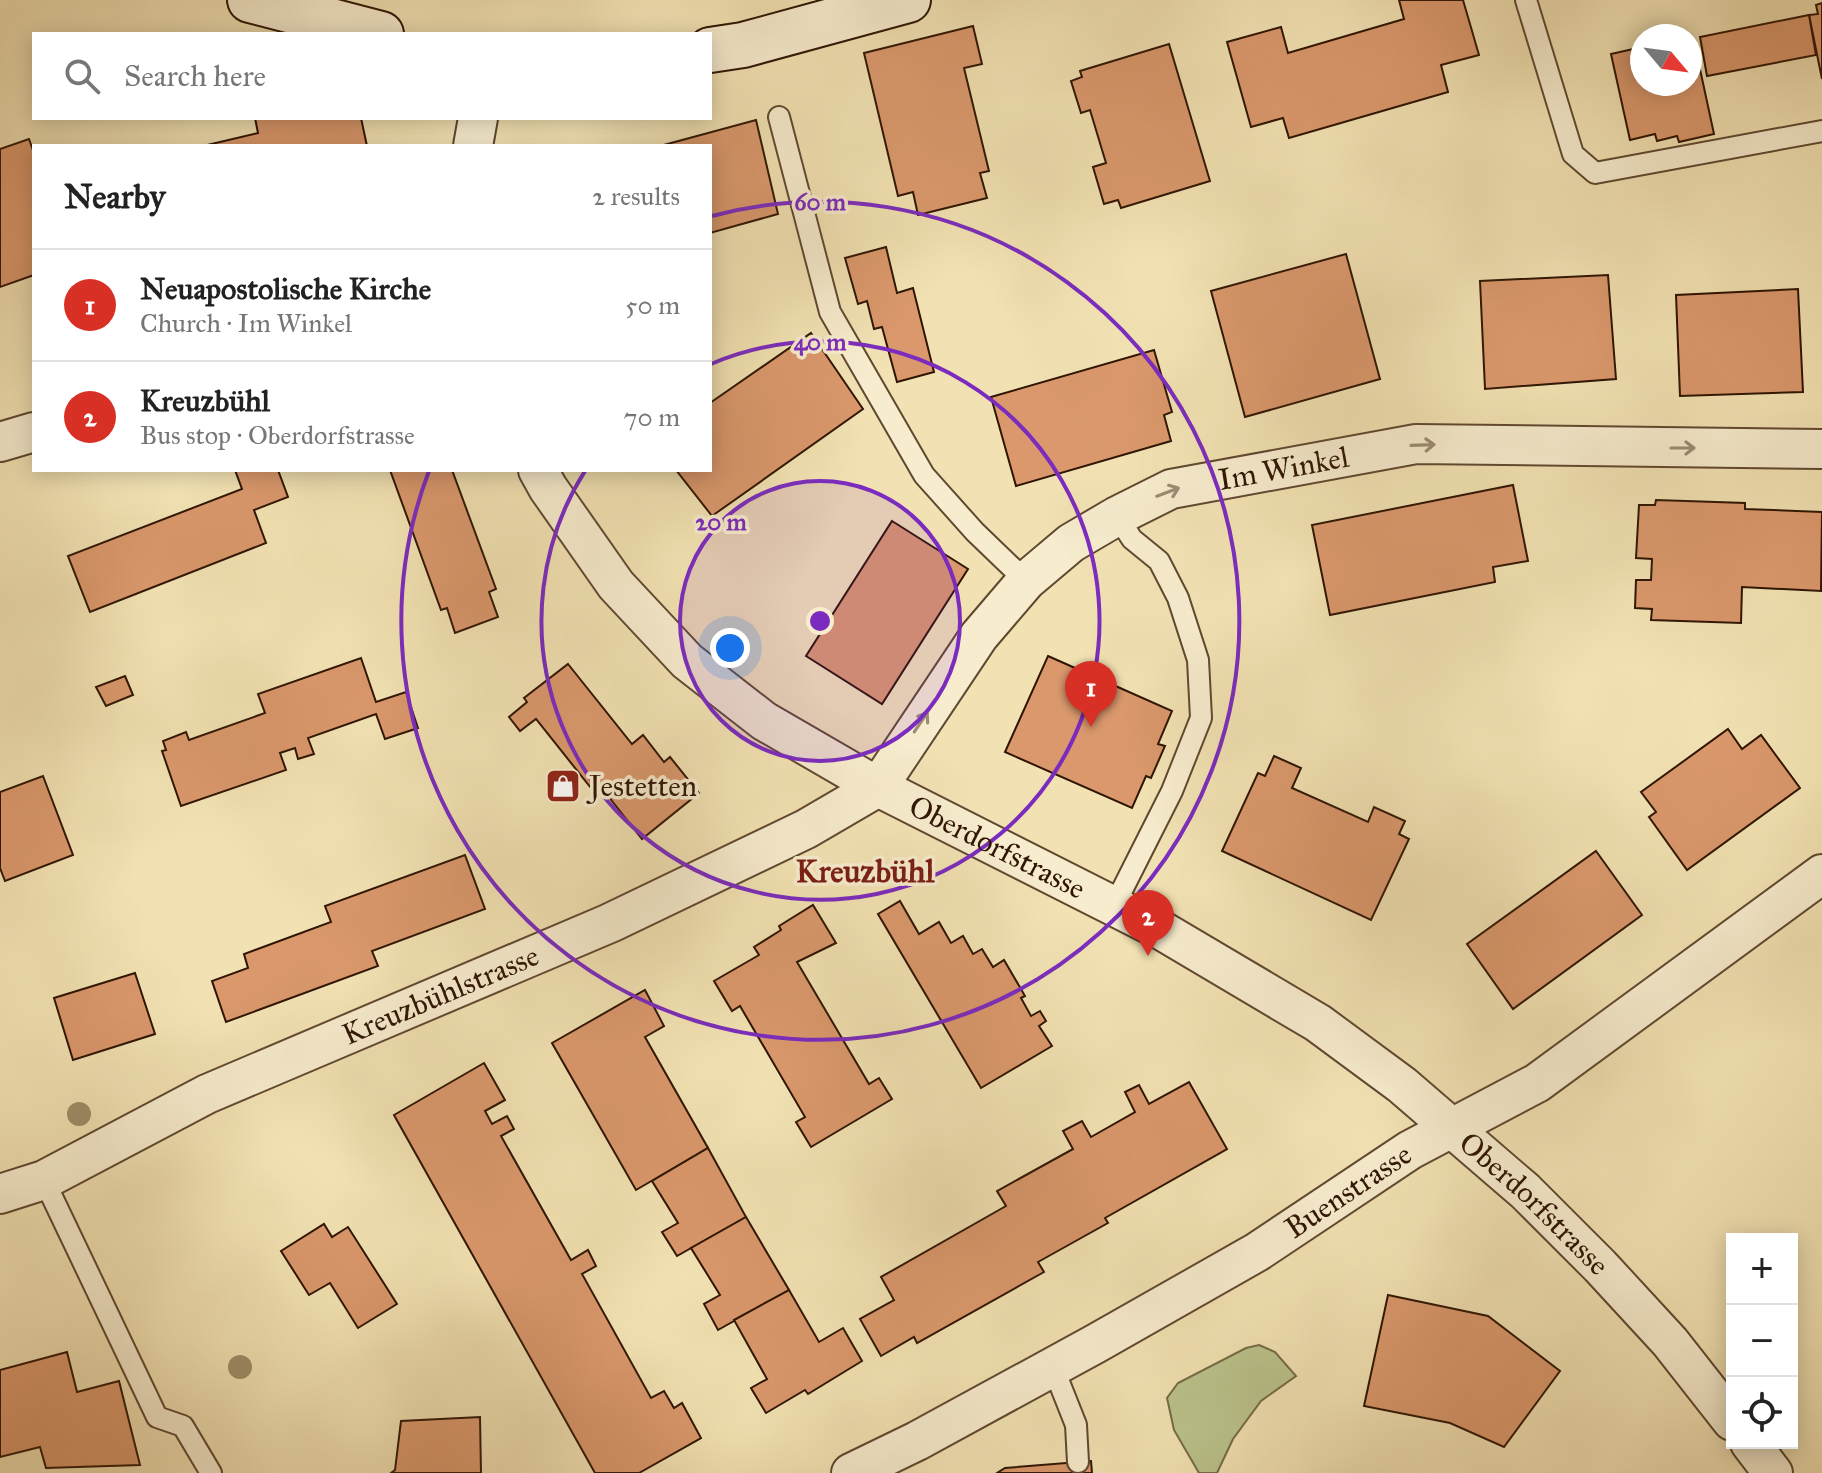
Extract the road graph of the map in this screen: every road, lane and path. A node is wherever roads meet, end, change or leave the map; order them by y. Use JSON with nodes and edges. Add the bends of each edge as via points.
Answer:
{"nodes":[{"id":1,"x":250,"y":0,"type":"edge"},
{"id":2,"x":908,"y":0,"type":"edge"},
{"id":3,"x":1526,"y":0,"type":"edge"},
{"id":4,"x":373,"y":32,"type":"edge"},
{"id":5,"x":712,"y":50,"type":"edge"},
{"id":6,"x":779,"y":117,"type":"dead end"},
{"id":7,"x":478,"y":120,"type":"edge"},
{"id":8,"x":1822,"y":131,"type":"edge"},
{"id":9,"x":473,"y":144,"type":"edge"},
{"id":10,"x":32,"y":433,"type":"edge"},
{"id":11,"x":0,"y":442,"type":"edge"},
{"id":12,"x":1822,"y":449,"type":"edge"},
{"id":13,"x":539,"y":472,"type":"edge"},
{"id":14,"x":1117,"y":516,"type":"junction"},
{"id":15,"x":1026,"y":581,"type":"junction"},
{"id":16,"x":878,"y":787,"type":"junction"},
{"id":17,"x":1822,"y":874,"type":"edge"},
{"id":18,"x":1114,"y":906,"type":"junction"},
{"id":19,"x":1452,"y":1128,"type":"junction"},
{"id":20,"x":44,"y":1180,"type":"junction"},
{"id":21,"x":0,"y":1194,"type":"edge"},
{"id":22,"x":1053,"y":1367,"type":"junction"},
{"id":23,"x":1726,"y":1413,"type":"edge"},
{"id":24,"x":1755,"y":1449,"type":"edge"},
{"id":25,"x":1078,"y":1462,"type":"dead end"},
{"id":26,"x":211,"y":1473,"type":"edge"},
{"id":27,"x":851,"y":1473,"type":"edge"},
{"id":28,"x":1773,"y":1473,"type":"edge"}],
"edges":[{"from":1,"to":4,"type":"main road"},
{"from":2,"to":5,"type":"main road"},
{"from":3,"to":8,"type":"lane","via":[[1573,154],[1595,173]]},
{"from":6,"to":15,"type":"lane","via":[[830,312],[924,475]]},
{"from":7,"to":9,"type":"street"},
{"from":10,"to":11,"type":"street"},
{"from":14,"to":12,"type":"street","name":"Im Winkel","one_way":true,"via":[[1171,489],[1416,444]]},
{"from":13,"to":16,"type":"street","name":"Oberdorfstrasse","via":[[616,585],[687,661],[764,721]]},
{"from":14,"to":15,"type":"street","name":"Im Winkel","via":[[1071,543]]},
{"from":14,"to":18,"type":"lane","via":[[1132,539],[1159,561],[1178,598],[1198,660],[1201,718],[1172,791]]},
{"from":16,"to":15,"type":"street","name":"Im Winkel","one_way":true,"via":[[979,636]]},
{"from":16,"to":18,"type":"street","name":"Oberdorfstrasse"},
{"from":16,"to":20,"type":"street","name":"Kreuzbühlstrasse","via":[[806,829],[610,923],[207,1094]]},
{"from":17,"to":19,"type":"street","name":"Buenstrasse","via":[[1537,1083]]},
{"from":18,"to":19,"type":"street","name":"Oberdorfstrasse","via":[[1318,1023]]},
{"from":19,"to":22,"type":"street","name":"Buenstrasse","via":[[1257,1252]]},
{"from":19,"to":23,"type":"street","name":"Oberdorfstrasse","via":[[1600,1266]]},
{"from":20,"to":21,"type":"street","name":"Kreuzbühlstrasse"},
{"from":20,"to":26,"type":"lane","via":[[157,1417],[183,1426]]},
{"from":22,"to":25,"type":"lane","via":[[1076,1425]]},
{"from":22,"to":27,"type":"street","name":"Buenstrasse"},
{"from":24,"to":28,"type":"street"}]}
